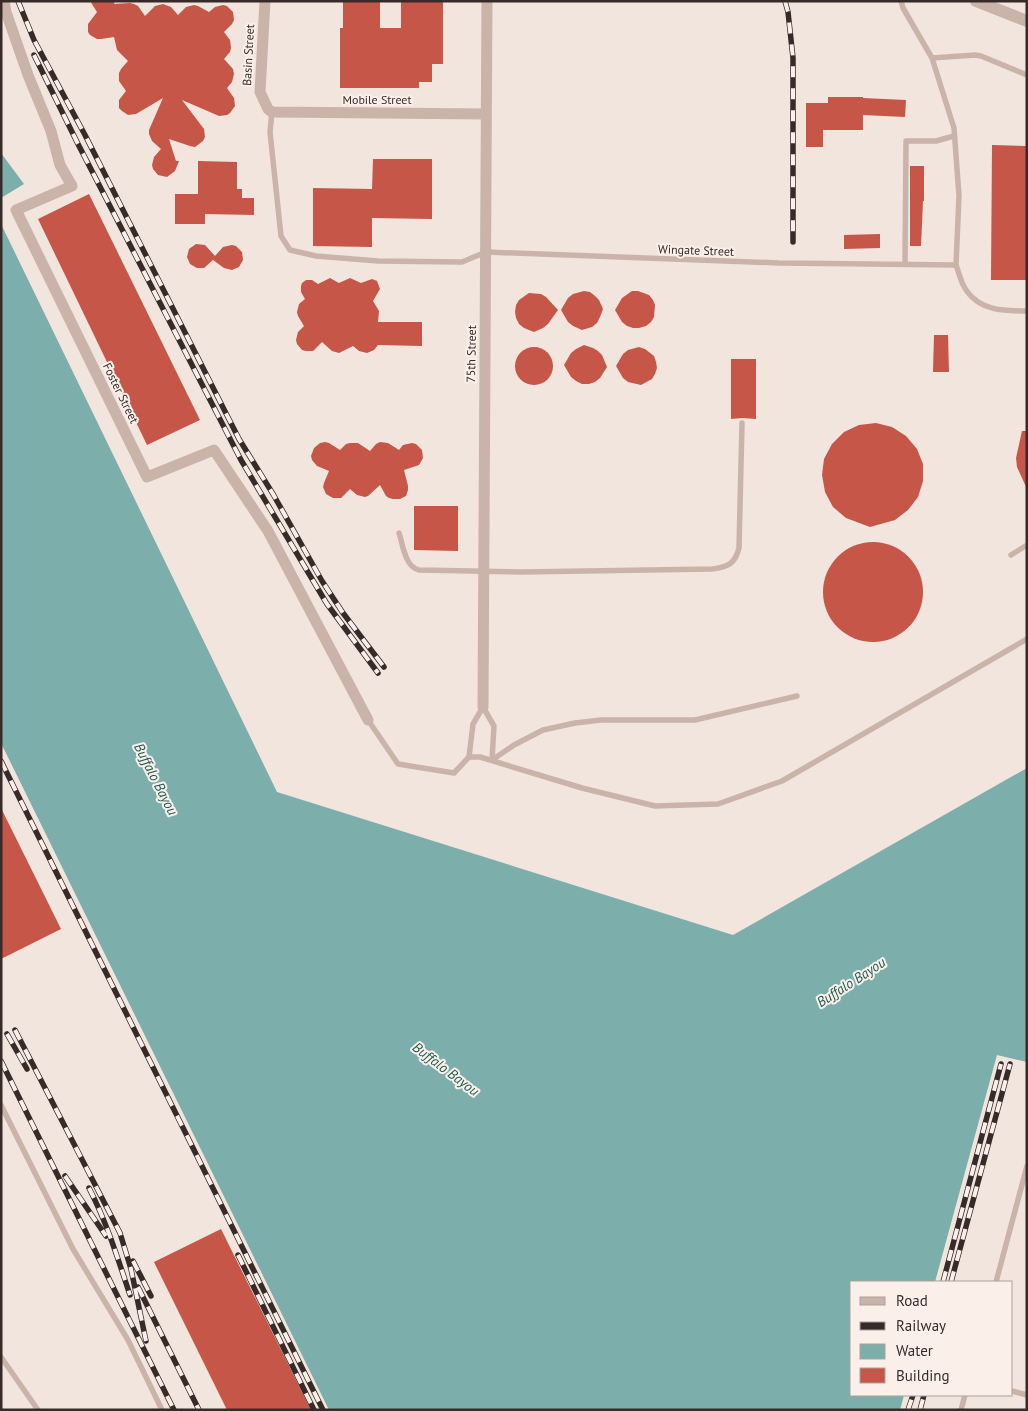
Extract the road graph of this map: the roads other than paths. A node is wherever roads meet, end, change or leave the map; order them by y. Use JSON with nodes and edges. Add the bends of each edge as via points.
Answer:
{"nodes":[{"id":1,"x":4,"y":1,"type":"edge"},
{"id":2,"x":265,"y":1,"type":"edge"},
{"id":3,"x":487,"y":1,"type":"edge"},
{"id":4,"x":901,"y":1,"type":"edge"},
{"id":5,"x":976,"y":1,"type":"edge"},
{"id":6,"x":1027,"y":21,"type":"edge"},
{"id":7,"x":932,"y":58,"type":"junction"},
{"id":8,"x":1027,"y":75,"type":"edge"},
{"id":9,"x":270,"y":111,"type":"junction"},
{"id":10,"x":486,"y":114,"type":"junction"},
{"id":11,"x":954,"y":136,"type":"junction"},
{"id":12,"x":486,"y":252,"type":"junction"},
{"id":13,"x":905,"y":264,"type":"junction"},
{"id":14,"x":956,"y":265,"type":"junction"},
{"id":15,"x":1027,"y":311,"type":"edge"},
{"id":16,"x":742,"y":423,"type":"dead end"},
{"id":17,"x":399,"y":533,"type":"dead end"},
{"id":18,"x":1027,"y":545,"type":"edge"},
{"id":19,"x":1010,"y":555,"type":"dead end"},
{"id":20,"x":484,"y":572,"type":"junction"},
{"id":21,"x":1027,"y":639,"type":"edge"},
{"id":22,"x":797,"y":696,"type":"dead end"},
{"id":23,"x":484,"y":707,"type":"junction"},
{"id":24,"x":368,"y":720,"type":"joint"},
{"id":25,"x":469,"y":757,"type":"junction"},
{"id":26,"x":492,"y":760,"type":"junction"},
{"id":27,"x":1,"y":1105,"type":"edge"},
{"id":28,"x":1027,"y":1166,"type":"edge"},
{"id":29,"x":996,"y":1281,"type":"edge"},
{"id":30,"x":1,"y":1357,"type":"edge"},
{"id":31,"x":1013,"y":1391,"type":"edge"},
{"id":32,"x":1027,"y":1395,"type":"edge"},
{"id":33,"x":965,"y":1396,"type":"edge"},
{"id":34,"x":38,"y":1410,"type":"edge"},
{"id":35,"x":162,"y":1410,"type":"edge"},
{"id":36,"x":961,"y":1410,"type":"edge"}],
"edges":[{"from":1,"to":24,"type":"street","name":"Foster Street","via":[[60,165],[72,186],[16,210],[147,477],[214,450],[268,531]]},
{"from":2,"to":9,"type":"street","name":"Basin Street","via":[[260,92]]},
{"from":3,"to":10,"type":"street","name":"75th Street"},
{"from":4,"to":7,"type":"lane"},
{"from":5,"to":6,"type":"street"},
{"from":7,"to":8,"type":"lane","via":[[981,56]]},
{"from":7,"to":11,"type":"lane"},
{"from":9,"to":10,"type":"street","name":"Mobile Street"},
{"from":9,"to":12,"type":"lane","via":[[281,236],[290,250],[378,262],[462,262]]},
{"from":10,"to":12,"type":"street","name":"75th Street"},
{"from":11,"to":13,"type":"lane","via":[[936,141],[906,142]]},
{"from":11,"to":14,"type":"lane","via":[[959,196]]},
{"from":12,"to":13,"type":"lane","name":"Wingate Street","via":[[779,263]]},
{"from":12,"to":20,"type":"street","name":"75th Street"},
{"from":13,"to":14,"type":"lane","name":"Wingate Street"},
{"from":14,"to":15,"type":"lane","via":[[961,282],[975,300],[997,310]]},
{"from":16,"to":20,"type":"lane","via":[[738,548],[736,559],[728,565],[712,569]]},
{"from":17,"to":20,"type":"lane","via":[[414,569]]},
{"from":18,"to":19,"type":"lane"},
{"from":20,"to":23,"type":"street","name":"75th Street"},
{"from":21,"to":26,"type":"lane","via":[[782,781],[718,804],[656,806],[582,788]]},
{"from":22,"to":26,"type":"lane","via":[[695,720],[601,720],[551,728],[514,745]]},
{"from":23,"to":25,"type":"lane","via":[[473,724]]},
{"from":23,"to":26,"type":"lane","via":[[494,726]]},
{"from":24,"to":25,"type":"lane","via":[[398,764],[454,773]]},
{"from":25,"to":26,"type":"lane"},
{"from":27,"to":35,"type":"lane","via":[[73,1249],[128,1340]]},
{"from":28,"to":29,"type":"lane"},
{"from":30,"to":34,"type":"lane"},
{"from":31,"to":32,"type":"lane"},
{"from":33,"to":36,"type":"lane"}]}
